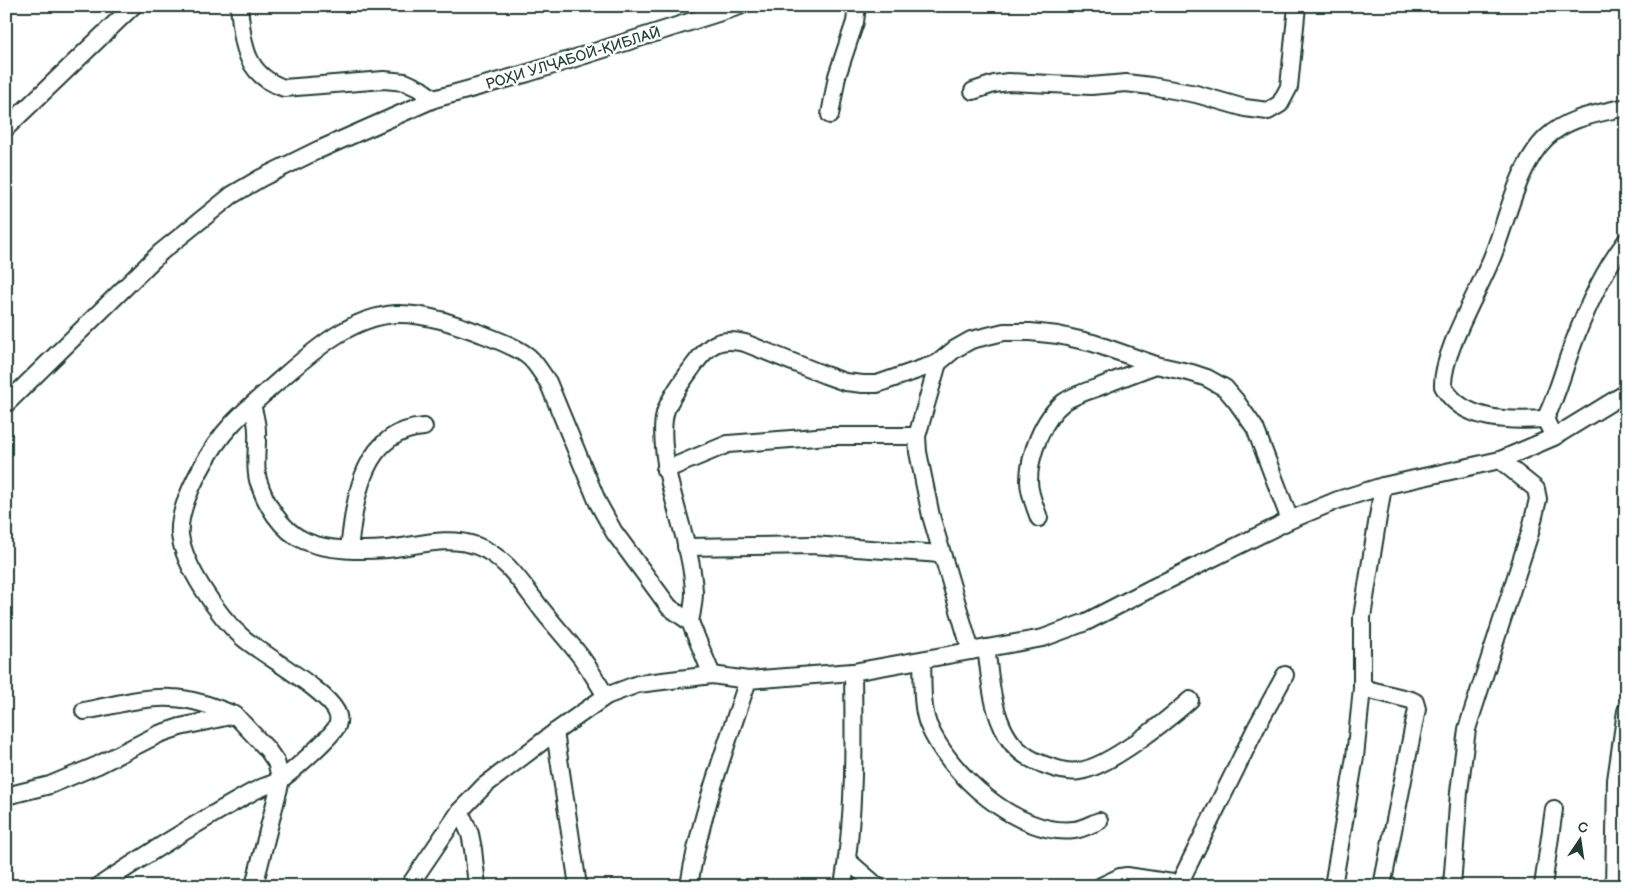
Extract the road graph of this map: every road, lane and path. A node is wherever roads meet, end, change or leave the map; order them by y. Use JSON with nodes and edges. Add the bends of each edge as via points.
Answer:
{"nodes":[{"id":1,"x":133,"y":6,"type":"edge"},
{"id":2,"x":239,"y":6,"type":"edge"},
{"id":3,"x":740,"y":6,"type":"edge"},
{"id":4,"x":856,"y":6,"type":"edge"},
{"id":5,"x":1297,"y":6,"type":"edge"},
{"id":6,"x":972,"y":91,"type":"dead end"},
{"id":7,"x":434,"y":99,"type":"junction"},
{"id":8,"x":1626,"y":107,"type":"edge"},
{"id":9,"x":830,"y":115,"type":"dead end"},
{"id":10,"x":6,"y":128,"type":"edge"},
{"id":11,"x":1626,"y":241,"type":"edge"},
{"id":12,"x":938,"y":363,"type":"junction"},
{"id":13,"x":1156,"y":365,"type":"junction"},
{"id":14,"x":1626,"y":393,"type":"edge"},
{"id":15,"x":6,"y":404,"type":"edge"},
{"id":16,"x":252,"y":405,"type":"junction"},
{"id":17,"x":1545,"y":420,"type":"junction"},
{"id":18,"x":424,"y":427,"type":"dead end"},
{"id":19,"x":917,"y":436,"type":"junction"},
{"id":20,"x":1554,"y":437,"type":"junction"},
{"id":21,"x":1500,"y":460,"type":"junction"},
{"id":22,"x":666,"y":470,"type":"junction"},
{"id":23,"x":1383,"y":486,"type":"junction"},
{"id":24,"x":1038,"y":518,"type":"dead end"},
{"id":25,"x":1290,"y":520,"type":"junction"},
{"id":26,"x":686,"y":547,"type":"junction"},
{"id":27,"x":349,"y":549,"type":"junction"},
{"id":28,"x":941,"y":554,"type":"junction"},
{"id":29,"x":690,"y":622,"type":"junction"},
{"id":30,"x":978,"y":650,"type":"junction"},
{"id":31,"x":922,"y":660,"type":"junction"},
{"id":32,"x":853,"y":672,"type":"junction"},
{"id":33,"x":712,"y":675,"type":"junction"},
{"id":34,"x":1285,"y":675,"type":"dead end"},
{"id":35,"x":748,"y":680,"type":"junction"},
{"id":36,"x":1362,"y":688,"type":"junction"},
{"id":37,"x":606,"y":696,"type":"junction"},
{"id":38,"x":1190,"y":700,"type":"dead end"},
{"id":39,"x":84,"y":711,"type":"dead end"},
{"id":40,"x":1626,"y":711,"type":"edge"},
{"id":41,"x":235,"y":715,"type":"junction"},
{"id":42,"x":555,"y":732,"type":"junction"},
{"id":43,"x":281,"y":780,"type":"junction"},
{"id":44,"x":6,"y":796,"type":"edge"},
{"id":45,"x":1554,"y":809,"type":"dead end"},
{"id":46,"x":460,"y":811,"type":"junction"},
{"id":47,"x":1099,"y":821,"type":"dead end"},
{"id":48,"x":847,"y":860,"type":"junction"},
{"id":49,"x":1179,"y":885,"type":"edge"},
{"id":50,"x":99,"y":886,"type":"edge"},
{"id":51,"x":254,"y":886,"type":"edge"},
{"id":52,"x":409,"y":886,"type":"edge"},
{"id":53,"x":477,"y":886,"type":"edge"},
{"id":54,"x":578,"y":886,"type":"edge"},
{"id":55,"x":689,"y":886,"type":"edge"},
{"id":56,"x":843,"y":886,"type":"edge"},
{"id":57,"x":877,"y":886,"type":"edge"},
{"id":58,"x":1102,"y":886,"type":"edge"},
{"id":59,"x":1333,"y":886,"type":"edge"},
{"id":60,"x":1382,"y":886,"type":"edge"},
{"id":61,"x":1452,"y":886,"type":"edge"},
{"id":62,"x":1543,"y":886,"type":"edge"},
{"id":63,"x":1614,"y":886,"type":"edge"}],
"edges":[{"from":1,"to":10,"type":"street"},
{"from":2,"to":7,"type":"street","via":[[242,36],[250,62],[270,83],[284,88],[384,80],[405,82]]},
{"from":3,"to":7,"type":"street","name":"РОҲИ УЛҶАБОЙ-ҚИБЛАӢ"},
{"from":4,"to":9,"type":"street","via":[[855,22],[837,76]]},
{"from":5,"to":6,"type":"street","via":[[1289,87],[1280,104],[1268,111],[1196,94],[1126,83],[1091,86],[1008,82]]},
{"from":7,"to":15,"type":"street","name":"РОҲИ УЛҶАБОЙ-ҚИБЛАӢ","via":[[290,163],[232,195],[162,252]]},
{"from":8,"to":17,"type":"street","via":[[1578,118],[1560,126],[1534,152],[1446,364],[1443,386],[1470,412],[1503,419]]},
{"from":11,"to":17,"type":"street","via":[[1603,275]]},
{"from":12,"to":13,"type":"street","via":[[971,340],[1004,332],[1030,332],[1058,334],[1093,343]]},
{"from":12,"to":19,"type":"street"},
{"from":12,"to":22,"type":"street","via":[[877,384],[863,384],[845,382],[745,343],[719,341],[696,362],[666,408],[662,422]]},
{"from":13,"to":24,"type":"street","via":[[1078,395],[1063,403],[1052,415],[1040,435],[1030,467],[1030,493]]},
{"from":13,"to":25,"type":"street","via":[[1207,378],[1225,388],[1236,400],[1255,428]]},
{"from":14,"to":20,"type":"street"},
{"from":16,"to":27,"type":"street","via":[[257,432],[258,479],[276,518],[304,541],[323,547]]},
{"from":16,"to":29,"type":"street","via":[[323,344],[353,326],[376,318],[395,314],[429,317],[461,326],[511,347],[528,356],[548,382],[598,504],[614,532],[669,607]]},
{"from":16,"to":43,"type":"street","via":[[231,424],[207,458],[189,491],[181,515],[180,534],[185,554],[203,589],[225,619],[241,636],[324,696],[338,715],[336,727]]},
{"from":17,"to":20,"type":"street"},
{"from":18,"to":27,"type":"street","via":[[410,428],[390,437],[370,462],[356,495]]},
{"from":19,"to":22,"type":"street","via":[[829,436],[728,444]]},
{"from":19,"to":28,"type":"street","via":[[921,472]]},
{"from":20,"to":21,"type":"street"},
{"from":21,"to":23,"type":"street"},
{"from":21,"to":61,"type":"street","via":[[1536,489],[1538,499],[1467,729]]},
{"from":22,"to":26,"type":"street"},
{"from":23,"to":25,"type":"street"},
{"from":23,"to":36,"type":"street","via":[[1362,617]]},
{"from":25,"to":30,"type":"street","via":[[1086,622],[1043,638]]},
{"from":26,"to":28,"type":"street","via":[[813,545]]},
{"from":26,"to":29,"type":"street","via":[[694,591]]},
{"from":27,"to":37,"type":"street","via":[[386,549],[448,541],[467,542],[489,551],[503,561],[579,653]]},
{"from":28,"to":30,"type":"street"},
{"from":29,"to":33,"type":"street"},
{"from":30,"to":31,"type":"street"},
{"from":30,"to":38,"type":"street","via":[[1002,728],[1016,749],[1031,760],[1066,771],[1080,771],[1098,764],[1130,746]]},
{"from":31,"to":32,"type":"street"},
{"from":31,"to":47,"type":"street","via":[[928,722],[950,760],[982,794],[1015,816],[1057,830],[1074,830]]},
{"from":32,"to":35,"type":"street"},
{"from":32,"to":48,"type":"street","via":[[854,774]]},
{"from":33,"to":35,"type":"street"},
{"from":33,"to":37,"type":"street","via":[[638,684]]},
{"from":34,"to":49,"type":"street"},
{"from":35,"to":55,"type":"street","via":[[702,824]]},
{"from":36,"to":59,"type":"street","via":[[1355,757]]},
{"from":36,"to":60,"type":"street","via":[[1411,700],[1417,709]]},
{"from":37,"to":42,"type":"street"},
{"from":39,"to":41,"type":"street","via":[[171,698],[208,704]]},
{"from":40,"to":63,"type":"street","via":[[1616,780]]},
{"from":41,"to":43,"type":"street","via":[[267,748],[276,762]]},
{"from":41,"to":44,"type":"street","via":[[158,734],[50,785]]},
{"from":42,"to":46,"type":"street","via":[[484,786]]},
{"from":42,"to":54,"type":"street"},
{"from":43,"to":50,"type":"street","via":[[238,800]]},
{"from":43,"to":51,"type":"street"},
{"from":45,"to":62,"type":"street"},
{"from":46,"to":52,"type":"street"},
{"from":46,"to":53,"type":"street","via":[[470,834]]},
{"from":48,"to":56,"type":"street"},
{"from":48,"to":57,"type":"street"},
{"from":49,"to":58,"type":"street","via":[[1127,876]]}]}
